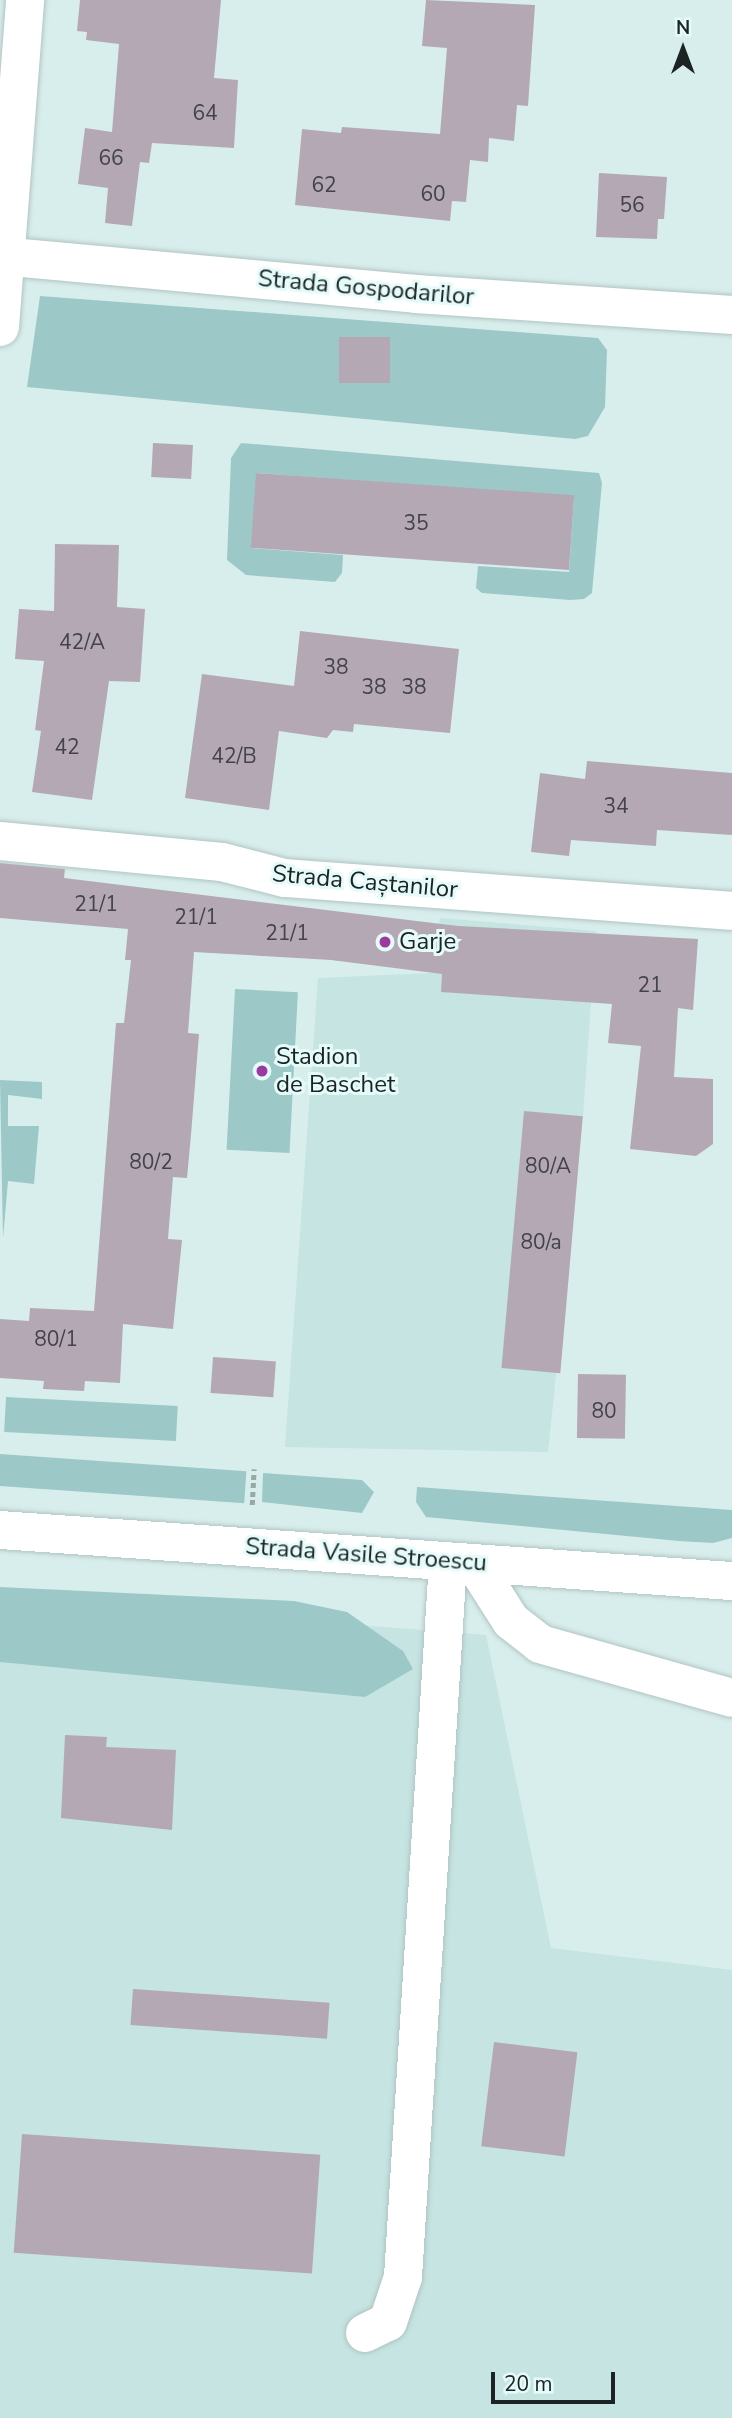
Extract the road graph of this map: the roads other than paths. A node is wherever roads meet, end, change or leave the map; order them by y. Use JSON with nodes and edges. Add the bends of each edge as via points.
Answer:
{"nodes":[{"id":1,"x":25,"y":0,"type":"edge"},
{"id":2,"x":3,"y":256,"type":"edge"},
{"id":3,"x":732,"y":315,"type":"edge"},
{"id":4,"x":0,"y":327,"type":"edge"},
{"id":5,"x":0,"y":841,"type":"edge"},
{"id":6,"x":732,"y":911,"type":"edge"},
{"id":7,"x":0,"y":1530,"type":"edge"},
{"id":8,"x":461,"y":1562,"type":"junction"},
{"id":9,"x":732,"y":1581,"type":"edge"},
{"id":10,"x":732,"y":1698,"type":"edge"},
{"id":11,"x":365,"y":2333,"type":"dead end"}],
"edges":[{"from":1,"to":2,"type":"street"},
{"from":2,"to":3,"type":"street","name":"Strada Gospodarilor","via":[[416,294]]},
{"from":2,"to":4,"type":"street"},
{"from":5,"to":6,"type":"street","name":"Strada Caștanilor","via":[[222,862],[285,878]]},
{"from":7,"to":8,"type":"street","name":"Strada Vasile Stroescu"},
{"from":8,"to":9,"type":"street","name":"Strada Vasile Stroescu"},
{"from":8,"to":10,"type":"street","via":[[511,1621],[541,1644]]},
{"from":8,"to":11,"type":"street","via":[[403,2277],[388,2322]]}]}
